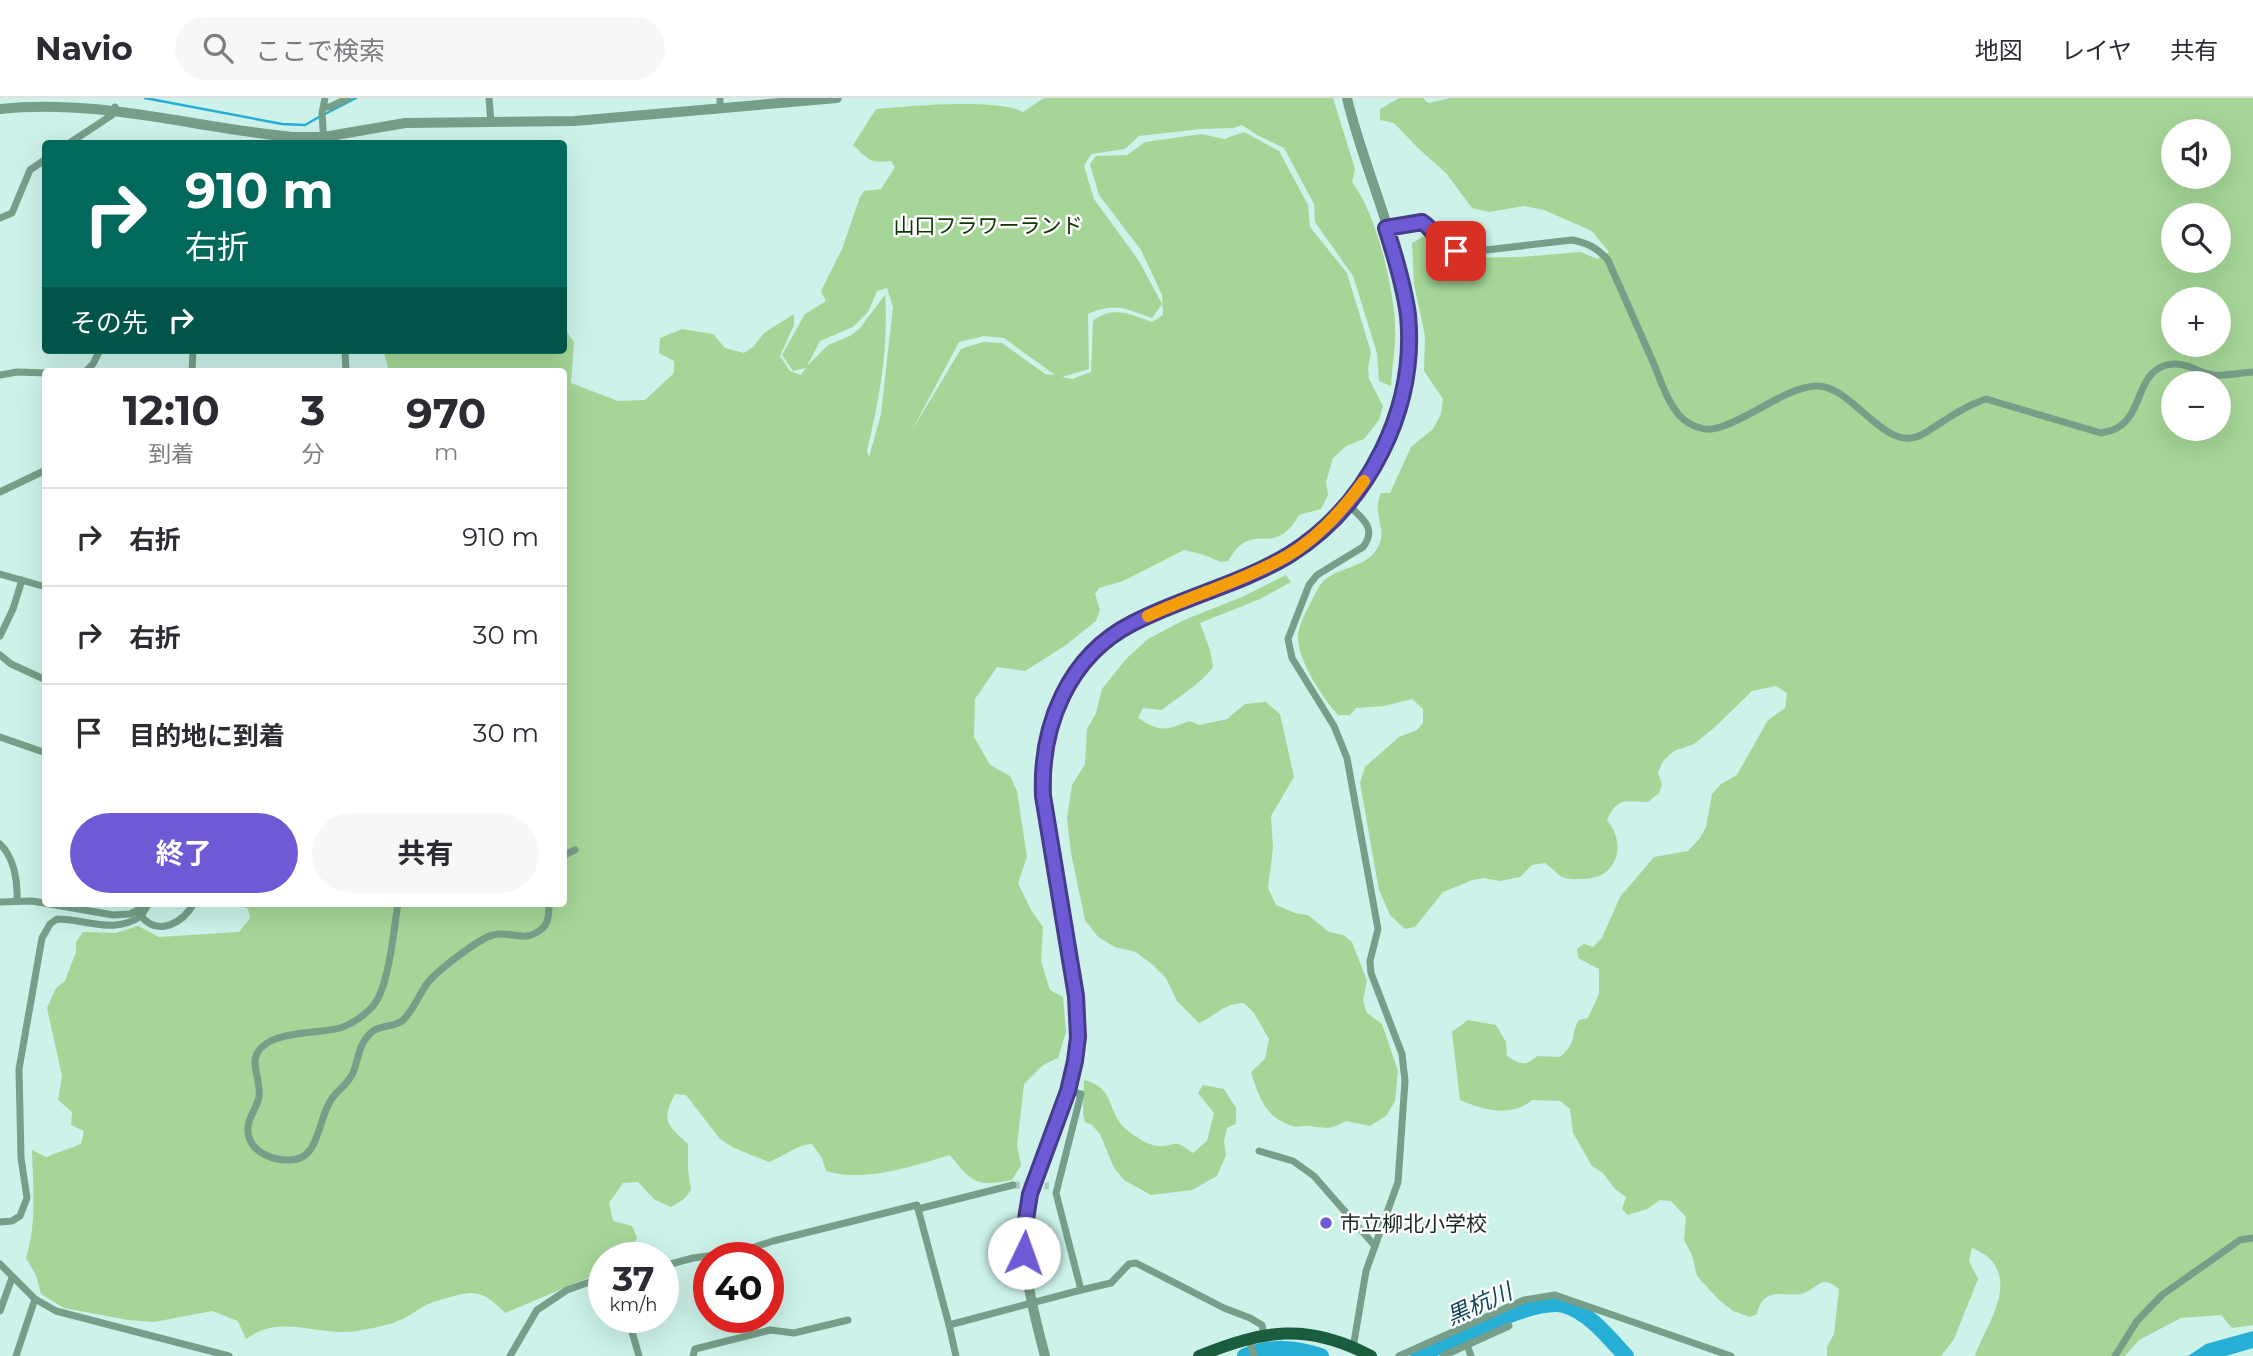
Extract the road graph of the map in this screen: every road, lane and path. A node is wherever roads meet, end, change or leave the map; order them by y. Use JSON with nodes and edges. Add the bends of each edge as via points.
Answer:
{"nodes":[{"id":1,"x":325,"y":98,"type":"edge"},
{"id":2,"x":348,"y":98,"type":"edge"},
{"id":3,"x":489,"y":98,"type":"edge"},
{"id":4,"x":837,"y":98,"type":"edge"},
{"id":5,"x":1347,"y":98,"type":"edge"},
{"id":6,"x":720,"y":103,"type":"edge"},
{"id":7,"x":115,"y":107,"type":"junction"},
{"id":8,"x":0,"y":109,"type":"edge"},
{"id":9,"x":323,"y":113,"type":"junction"},
{"id":10,"x":491,"y":123,"type":"junction"},
{"id":11,"x":74,"y":140,"type":"edge"},
{"id":12,"x":324,"y":140,"type":"edge"},
{"id":13,"x":42,"y":162,"type":"edge"},
{"id":14,"x":0,"y":218,"type":"edge"},
{"id":15,"x":1386,"y":228,"type":"junction"},
{"id":16,"x":2253,"y":372,"type":"edge"},
{"id":17,"x":42,"y":373,"type":"edge"},
{"id":18,"x":0,"y":375,"type":"edge"},
{"id":19,"x":42,"y":472,"type":"edge"},
{"id":20,"x":0,"y":492,"type":"edge"},
{"id":21,"x":1347,"y":504,"type":"junction"},
{"id":22,"x":0,"y":574,"type":"edge"},
{"id":23,"x":22,"y":580,"type":"junction"},
{"id":24,"x":42,"y":586,"type":"edge"},
{"id":25,"x":0,"y":636,"type":"edge"},
{"id":26,"x":0,"y":654,"type":"edge"},
{"id":27,"x":42,"y":678,"type":"edge"},
{"id":28,"x":0,"y":737,"type":"edge"},
{"id":29,"x":42,"y":752,"type":"edge"},
{"id":30,"x":0,"y":844,"type":"edge"},
{"id":31,"x":575,"y":849,"type":"dead end"},
{"id":32,"x":567,"y":853,"type":"edge"},
{"id":33,"x":18,"y":900,"type":"junction"},
{"id":34,"x":0,"y":902,"type":"edge"},
{"id":35,"x":42,"y":904,"type":"edge"},
{"id":36,"x":62,"y":907,"type":"edge"},
{"id":37,"x":140,"y":907,"type":"edge"},
{"id":38,"x":147,"y":907,"type":"edge"},
{"id":39,"x":191,"y":907,"type":"edge"},
{"id":40,"x":397,"y":907,"type":"edge"},
{"id":41,"x":549,"y":907,"type":"edge"},
{"id":42,"x":141,"y":916,"type":"junction"},
{"id":43,"x":1068,"y":1091,"type":"junction"},
{"id":44,"x":1259,"y":1151,"type":"dead end"},
{"id":45,"x":1013,"y":1185,"type":"tunnel mouth"},
{"id":46,"x":918,"y":1209,"type":"junction"},
{"id":47,"x":0,"y":1222,"type":"edge"},
{"id":48,"x":2253,"y":1238,"type":"edge"},
{"id":49,"x":1375,"y":1246,"type":"junction"},
{"id":50,"x":679,"y":1262,"type":"edge"},
{"id":51,"x":0,"y":1264,"type":"edge"},
{"id":52,"x":12,"y":1279,"type":"junction"},
{"id":53,"x":588,"y":1283,"type":"edge"},
{"id":54,"x":1081,"y":1290,"type":"junction"},
{"id":55,"x":2,"y":1298,"type":"edge"},
{"id":56,"x":35,"y":1299,"type":"junction"},
{"id":57,"x":1031,"y":1303,"type":"junction"},
{"id":58,"x":0,"y":1311,"type":"edge"},
{"id":59,"x":848,"y":1320,"type":"dead end"},
{"id":60,"x":949,"y":1325,"type":"junction"},
{"id":61,"x":1509,"y":1326,"type":"dead end"},
{"id":62,"x":632,"y":1333,"type":"edge"},
{"id":63,"x":1264,"y":1335,"type":"junction"},
{"id":64,"x":1249,"y":1341,"type":"junction"},
{"id":65,"x":1467,"y":1345,"type":"junction"},
{"id":66,"x":1353,"y":1348,"type":"junction"},
{"id":67,"x":16,"y":1356,"type":"edge"},
{"id":68,"x":229,"y":1356,"type":"edge"},
{"id":69,"x":510,"y":1356,"type":"edge"},
{"id":70,"x":639,"y":1356,"type":"edge"},
{"id":71,"x":693,"y":1356,"type":"edge"},
{"id":72,"x":956,"y":1356,"type":"edge"},
{"id":73,"x":1045,"y":1356,"type":"edge"},
{"id":74,"x":1199,"y":1356,"type":"edge"},
{"id":75,"x":1254,"y":1356,"type":"edge"},
{"id":76,"x":1371,"y":1356,"type":"edge"},
{"id":77,"x":1399,"y":1356,"type":"edge"},
{"id":78,"x":1443,"y":1356,"type":"edge"},
{"id":79,"x":1471,"y":1356,"type":"edge"},
{"id":80,"x":1731,"y":1356,"type":"edge"},
{"id":81,"x":2115,"y":1356,"type":"edge"}],
"edges":[{"from":1,"to":9,"type":"street"},
{"from":2,"to":9,"type":"street"},
{"from":3,"to":10,"type":"street"},
{"from":4,"to":6,"type":"street"},
{"from":5,"to":15,"type":"street"},
{"from":6,"to":10,"type":"street","via":[[576,121]]},
{"from":7,"to":8,"type":"street","via":[[47,101]]},
{"from":7,"to":11,"type":"street","via":[[113,115]]},
{"from":7,"to":12,"type":"street"},
{"from":9,"to":12,"type":"street"},
{"from":10,"to":12,"type":"street","via":[[405,123]]},
{"from":13,"to":14,"type":"street","via":[[30,170],[12,214]]},
{"from":15,"to":16,"type":"street","via":[[1422,222],[1438,243],[1456,251],[1572,240],[1599,249],[1678,414],[1704,429],[1735,422],[1814,386],[1838,393],[1893,435],[1906,439],[1986,399],[2101,433],[2127,420],[2148,377],[2169,364],[2218,375]]},
{"from":15,"to":21,"type":"street","via":[[1408,316],[1406,379],[1387,442]]},
{"from":17,"to":18,"type":"street"},
{"from":19,"to":20,"type":"street"},
{"from":21,"to":43,"type":"street","via":[[1288,555],[1116,633],[1081,666],[1060,698],[1046,739],[1042,775],[1078,1015]]},
{"from":21,"to":49,"type":"street","via":[[1368,526],[1368,541],[1309,585],[1290,629],[1288,647],[1348,758],[1378,929],[1371,973],[1404,1064],[1398,1182]]},
{"from":22,"to":23,"type":"street"},
{"from":23,"to":24,"type":"street"},
{"from":23,"to":25,"type":"street"},
{"from":26,"to":27,"type":"street"},
{"from":28,"to":29,"type":"street"},
{"from":30,"to":33,"type":"street","via":[[10,856]]},
{"from":31,"to":32,"type":"street"},
{"from":33,"to":34,"type":"street"},
{"from":33,"to":35,"type":"street"},
{"from":36,"to":37,"type":"street","via":[[113,915],[130,914]]},
{"from":38,"to":42,"type":"street"},
{"from":39,"to":42,"type":"street","via":[[178,922],[162,927],[153,927]]},
{"from":40,"to":41,"type":"street","via":[[385,976],[374,1005],[342,1028],[298,1032],[257,1052],[259,1099],[246,1129],[251,1144],[261,1153],[285,1161],[304,1157],[312,1150],[333,1097],[347,1085],[356,1055],[374,1030],[400,1023],[427,983],[470,947],[494,934],[530,937],[543,928]]},
{"from":42,"to":47,"type":"street","via":[[114,926],[57,919],[42,937],[19,1069],[20,1158],[27,1198],[20,1216]]},
{"from":43,"to":54,"type":"street","via":[[1080,1094],[1079,1104],[1066,1160],[1053,1186]]},
{"from":43,"to":57,"type":"street","via":[[1028,1204],[1024,1253]]},
{"from":44,"to":49,"type":"street","via":[[1293,1161],[1314,1176]]},
{"from":45,"to":46,"type":"street"},
{"from":46,"to":50,"type":"street","via":[[917,1205],[739,1252]]},
{"from":46,"to":60,"type":"street"},
{"from":48,"to":81,"type":"street","via":[[2240,1240],[2162,1295],[2137,1321]]},
{"from":49,"to":66,"type":"street","via":[[1366,1271]]},
{"from":51,"to":52,"type":"street"},
{"from":52,"to":55,"type":"street"},
{"from":52,"to":56,"type":"street"},
{"from":53,"to":69,"type":"street","via":[[537,1310]]},
{"from":54,"to":57,"type":"street"},
{"from":54,"to":63,"type":"street","via":[[1111,1283],[1129,1264],[1136,1263],[1250,1318],[1262,1325]]},
{"from":55,"to":58,"type":"street"},
{"from":56,"to":67,"type":"street"},
{"from":56,"to":68,"type":"street","via":[[56,1311]]},
{"from":57,"to":60,"type":"street"},
{"from":57,"to":73,"type":"street"},
{"from":59,"to":71,"type":"street","via":[[794,1333],[770,1330],[695,1349]]},
{"from":60,"to":72,"type":"street"},
{"from":61,"to":65,"type":"street"},
{"from":62,"to":70,"type":"street"},
{"from":63,"to":64,"type":"main road"},
{"from":63,"to":66,"type":"main road","via":[[1306,1333]]},
{"from":64,"to":74,"type":"main road"},
{"from":64,"to":75,"type":"street"},
{"from":65,"to":78,"type":"street"},
{"from":65,"to":79,"type":"street"},
{"from":66,"to":76,"type":"main road"},
{"from":77,"to":80,"type":"street","via":[[1524,1300],[1555,1295]]}]}
